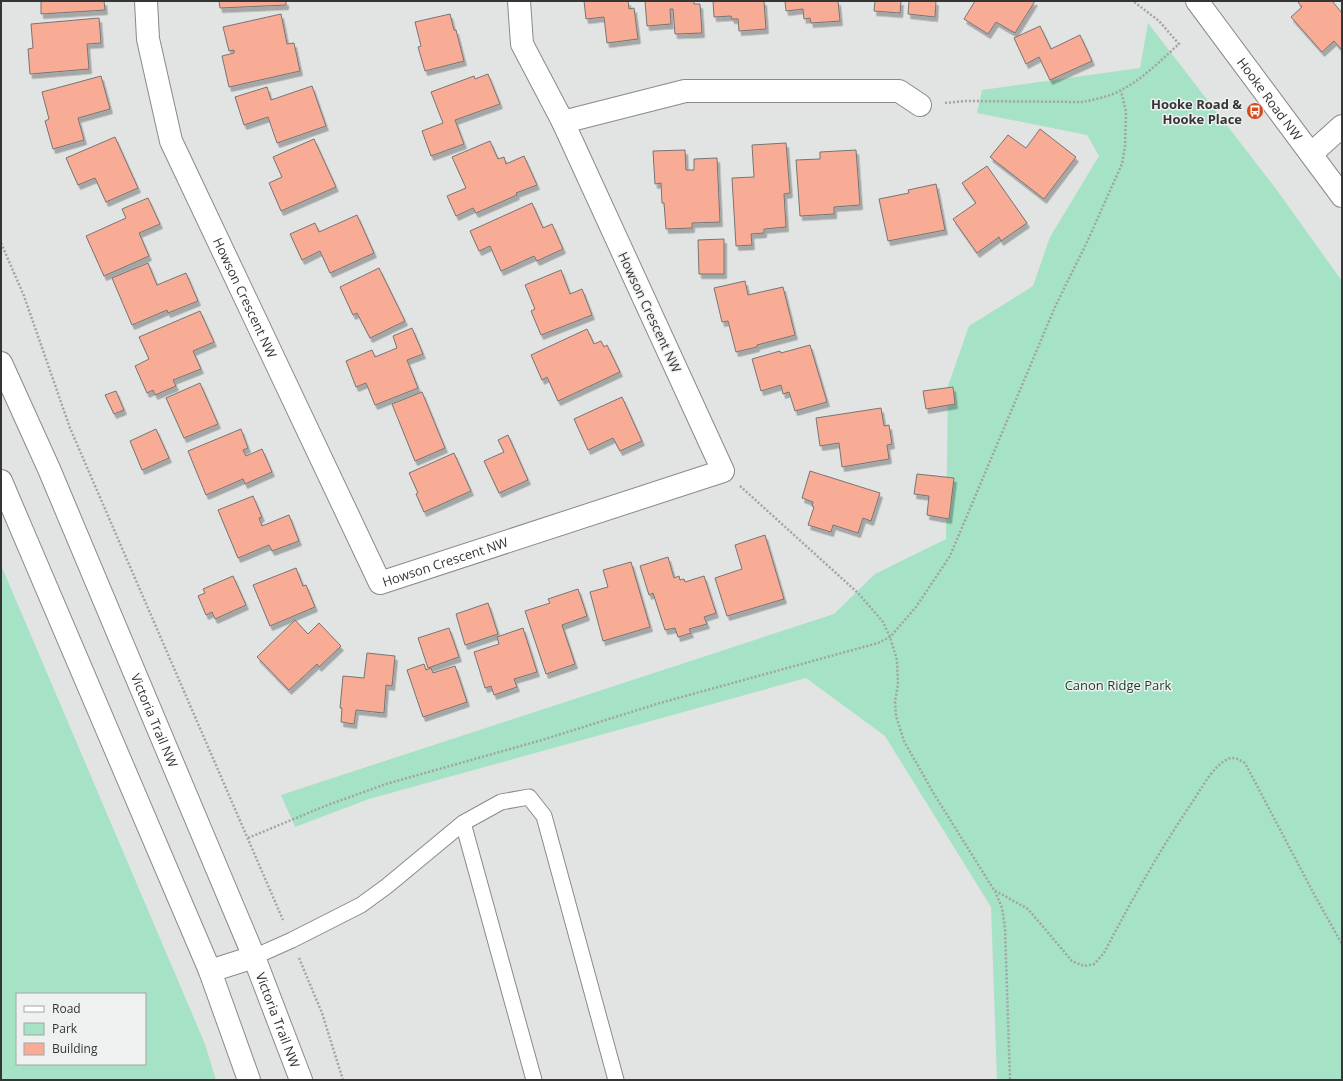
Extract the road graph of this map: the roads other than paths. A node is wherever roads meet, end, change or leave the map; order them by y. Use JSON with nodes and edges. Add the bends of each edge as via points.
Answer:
{"nodes":[{"id":1,"x":146,"y":1,"type":"edge"},
{"id":2,"x":519,"y":1,"type":"edge"},
{"id":3,"x":1198,"y":1,"type":"edge"},
{"id":4,"x":920,"y":105,"type":"road end"},
{"id":5,"x":563,"y":122,"type":"junction"},
{"id":6,"x":1342,"y":126,"type":"edge"},
{"id":7,"x":1311,"y":154,"type":"junction"},
{"id":8,"x":1342,"y":196,"type":"edge"},
{"id":9,"x":1,"y":363,"type":"edge"},
{"id":10,"x":1,"y":481,"type":"edge"},
{"id":11,"x":462,"y":823,"type":"junction"},
{"id":12,"x":254,"y":956,"type":"junction"},
{"id":13,"x":210,"y":971,"type":"junction"},
{"id":14,"x":616,"y":1079,"type":"edge"},
{"id":15,"x":249,"y":1080,"type":"edge"},
{"id":16,"x":301,"y":1080,"type":"edge"},
{"id":17,"x":534,"y":1080,"type":"edge"}],
"edges":[{"from":1,"to":5,"type":"street","name":"Howson Crescent NW","via":[[148,39],[171,141],[380,583],[723,471]]},
{"from":2,"to":5,"type":"street","name":"Howson Crescent NW","via":[[522,44]]},
{"from":3,"to":7,"type":"street","name":"Hooke Road NW"},
{"from":4,"to":5,"type":"street","via":[[899,91],[685,91]]},
{"from":6,"to":7,"type":"street"},
{"from":7,"to":8,"type":"street","name":"Hooke Road NW"},
{"from":9,"to":12,"type":"street","name":"Victoria Trail NW","via":[[49,469]]},
{"from":10,"to":13,"type":"street"},
{"from":11,"to":12,"type":"lane","via":[[361,905]]},
{"from":11,"to":14,"type":"lane","via":[[501,802],[529,797],[544,816]]},
{"from":11,"to":17,"type":"lane"},
{"from":12,"to":13,"type":"street"},
{"from":12,"to":16,"type":"street","name":"Victoria Trail NW"},
{"from":13,"to":15,"type":"street"}]}
